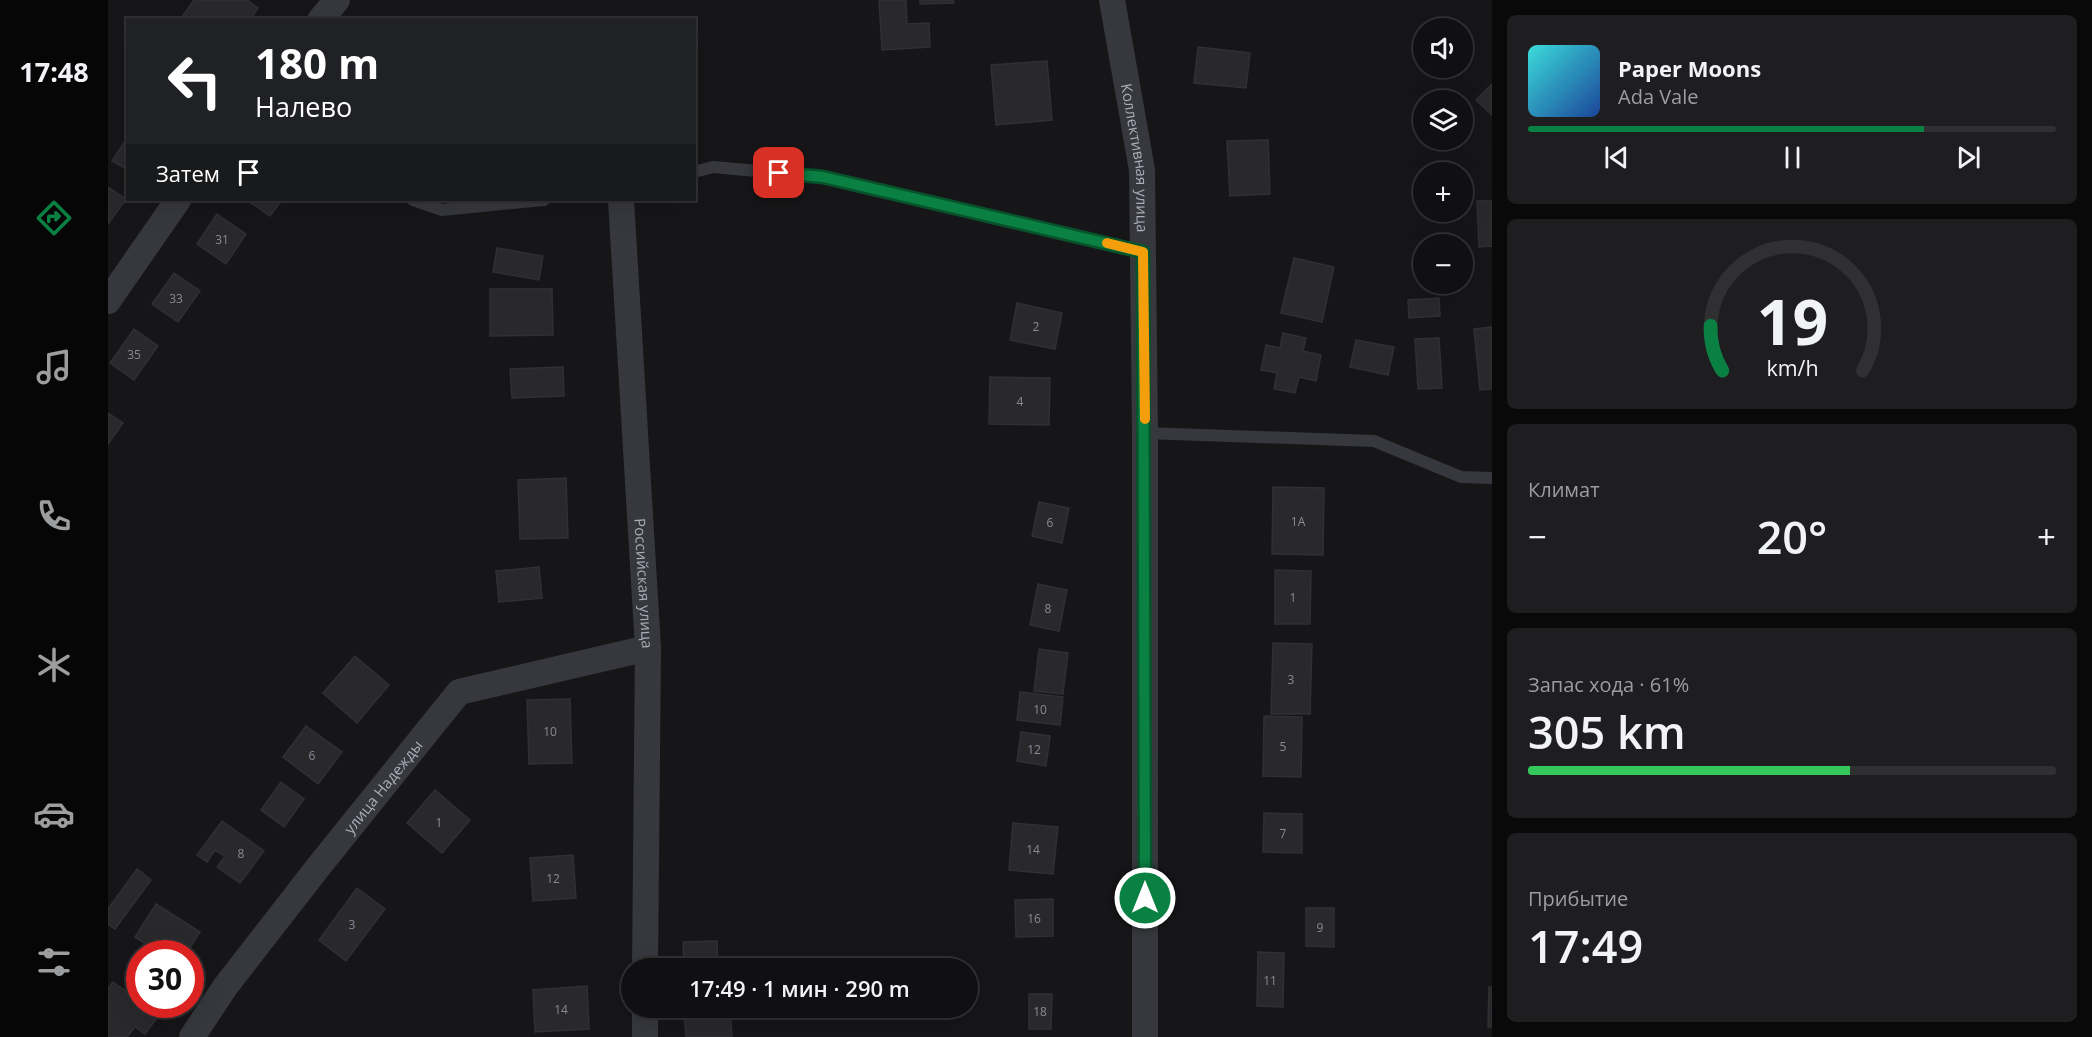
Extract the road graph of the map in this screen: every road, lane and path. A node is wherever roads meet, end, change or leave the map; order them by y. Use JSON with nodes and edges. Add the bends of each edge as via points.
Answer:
{"nodes":[{"id":1,"x":1112,"y":0,"type":"edge"},
{"id":2,"x":696,"y":171,"type":"edge"},
{"id":3,"x":177,"y":201,"type":"edge"},
{"id":4,"x":416,"y":201,"type":"edge"},
{"id":5,"x":534,"y":201,"type":"edge"},
{"id":6,"x":621,"y":201,"type":"edge"},
{"id":7,"x":1143,"y":252,"type":"junction"},
{"id":8,"x":108,"y":301,"type":"edge"},
{"id":9,"x":1145,"y":433,"type":"junction"},
{"id":10,"x":1492,"y":478,"type":"edge"},
{"id":11,"x":648,"y":648,"type":"junction"},
{"id":12,"x":645,"y":958,"type":"edge"},
{"id":13,"x":645,"y":1018,"type":"edge"},
{"id":14,"x":192,"y":1037,"type":"edge"},
{"id":15,"x":645,"y":1037,"type":"edge"},
{"id":16,"x":1145,"y":1037,"type":"edge"}],
"edges":[{"from":1,"to":7,"type":"street","name":"Коллективная улица","via":[[1142,170]]},
{"from":2,"to":7,"type":"lane","via":[[713,167],[823,177]]},
{"from":3,"to":8,"type":"street"},
{"from":4,"to":5,"type":"lane","via":[[442,210]]},
{"from":6,"to":11,"type":"street","name":"Российская улица"},
{"from":7,"to":9,"type":"street","name":"Коллективная улица"},
{"from":9,"to":10,"type":"lane","via":[[1374,441],[1461,477]]},
{"from":9,"to":16,"type":"street","name":"Коллективная улица"},
{"from":11,"to":12,"type":"street","name":"Российская улица"},
{"from":11,"to":14,"type":"street","name":"улица Надежды","via":[[459,692],[225,987]]},
{"from":13,"to":15,"type":"street"}]}
